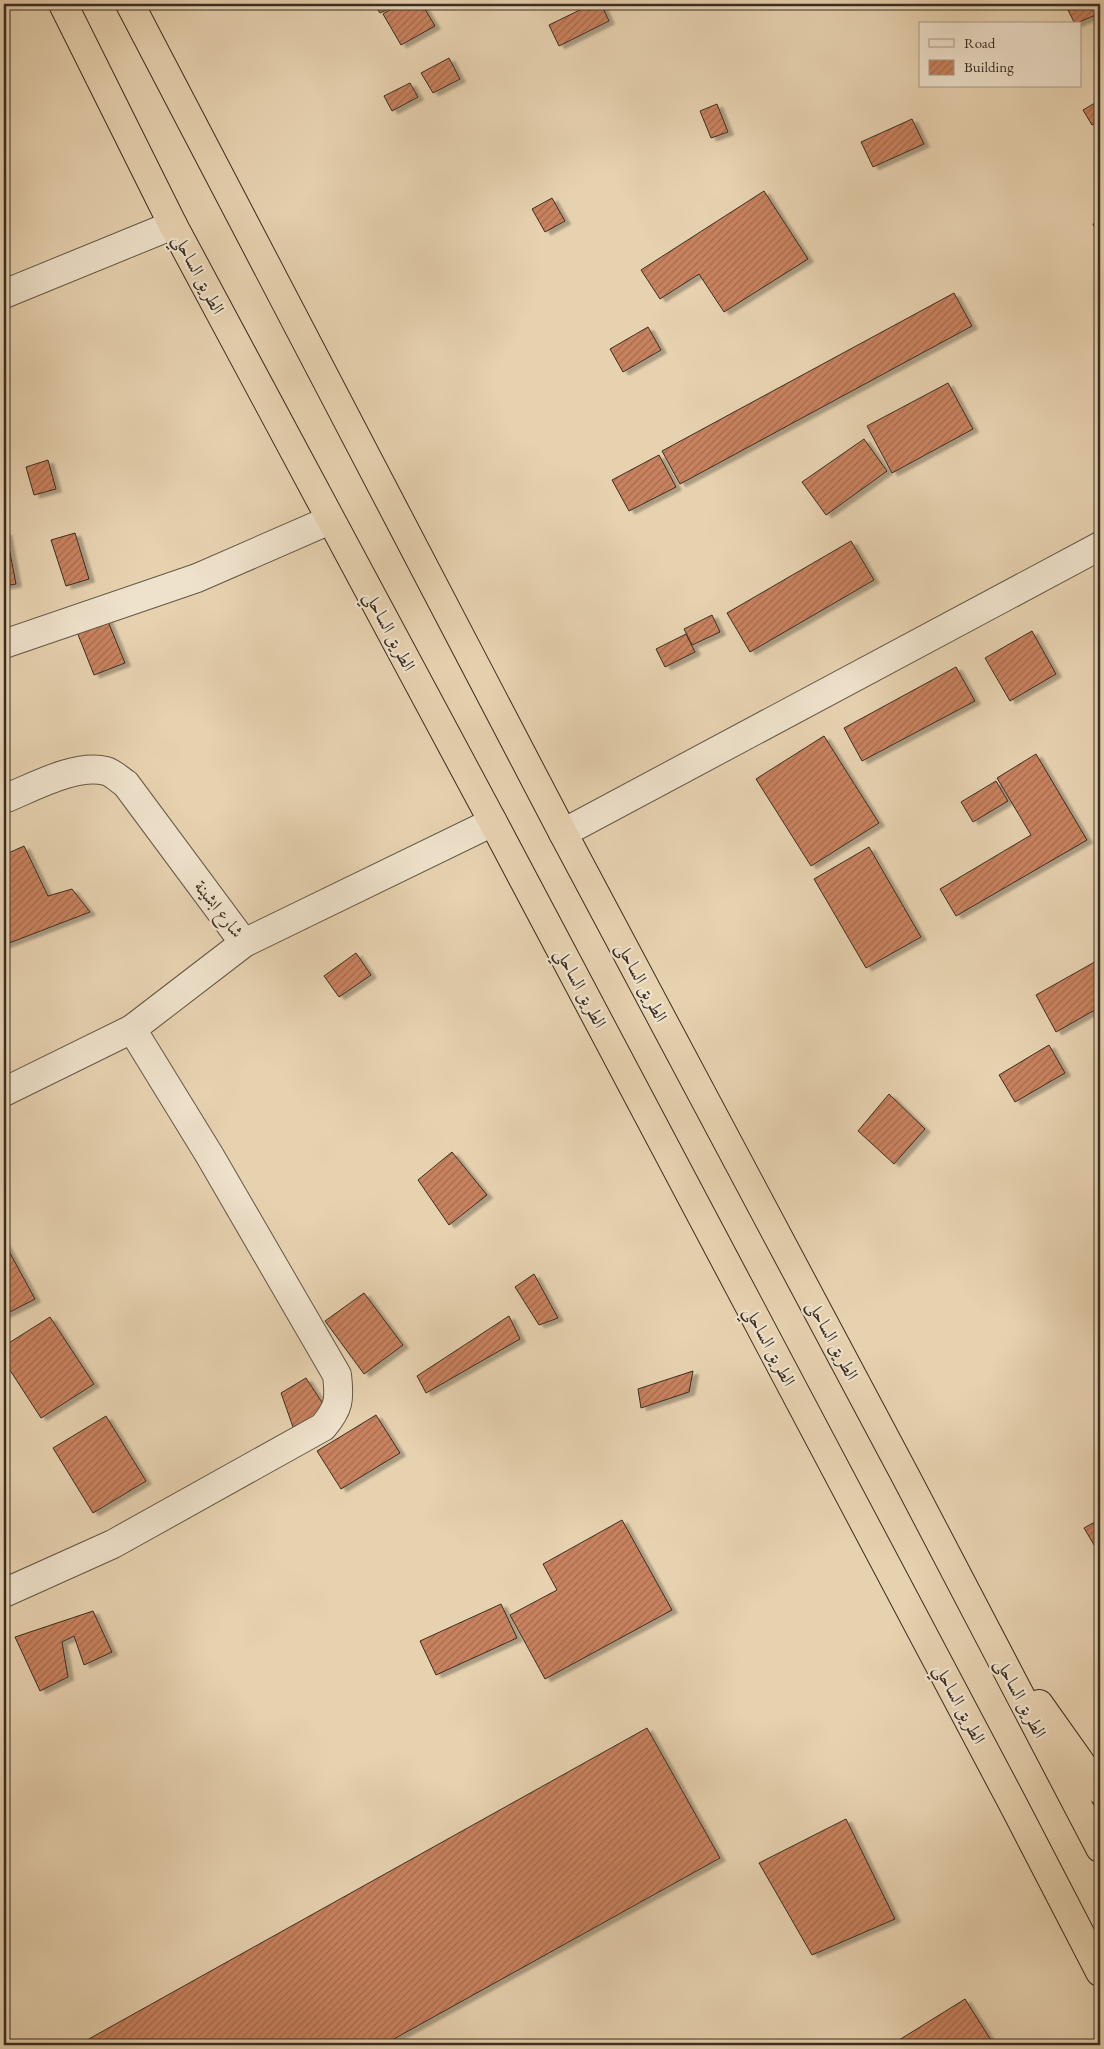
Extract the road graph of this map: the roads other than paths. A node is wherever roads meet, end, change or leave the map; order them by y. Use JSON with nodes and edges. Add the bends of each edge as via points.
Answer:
{"nodes":[{"id":1,"x":63,"y":4,"type":"edge"},
{"id":2,"x":130,"y":4,"type":"edge"},
{"id":3,"x":173,"y":225,"type":"junction"},
{"id":4,"x":4,"y":294,"type":"edge"},
{"id":5,"x":330,"y":520,"type":"junction"},
{"id":6,"x":1100,"y":546,"type":"edge"},
{"id":7,"x":4,"y":644,"type":"edge"},
{"id":8,"x":4,"y":799,"type":"edge"},
{"id":9,"x":493,"y":822,"type":"junction"},
{"id":10,"x":563,"y":832,"type":"junction"},
{"id":11,"x":244,"y":943,"type":"junction"},
{"id":12,"x":132,"y":1029,"type":"junction"},
{"id":13,"x":4,"y":1092,"type":"edge"},
{"id":14,"x":4,"y":1593,"type":"edge"},
{"id":15,"x":1001,"y":1661,"type":"junction"},
{"id":16,"x":1100,"y":1790,"type":"edge"},
{"id":17,"x":1100,"y":1848,"type":"edge"},
{"id":18,"x":1100,"y":1972,"type":"edge"}],
"edges":[{"from":1,"to":3,"type":"highway","name":"الطريق الساحلي"},
{"from":2,"to":10,"type":"highway"},
{"from":3,"to":4,"type":"street"},
{"from":3,"to":5,"type":"highway","name":"الطريق الساحلي"},
{"from":5,"to":7,"type":"street","via":[[197,578]]},
{"from":5,"to":9,"type":"highway","name":"الطريق الساحلي"},
{"from":6,"to":10,"type":"street"},
{"from":8,"to":11,"type":"street","name":"شارع ابشينة","via":[[75,772],[92,769],[108,772],[126,784]]},
{"from":9,"to":11,"type":"street","name":"شارع ابشينة"},
{"from":9,"to":18,"type":"highway","name":"الطريق الساحلي"},
{"from":10,"to":15,"type":"highway","name":"الطريق الساحلى"},
{"from":11,"to":12,"type":"street"},
{"from":12,"to":13,"type":"street"},
{"from":12,"to":14,"type":"street","via":[[337,1375],[339,1397],[335,1413],[323,1427],[113,1544]]},
{"from":15,"to":16,"type":"highway","via":[[1055,1725]]},
{"from":15,"to":17,"type":"highway","name":"الطريق الساحلى"}]}
